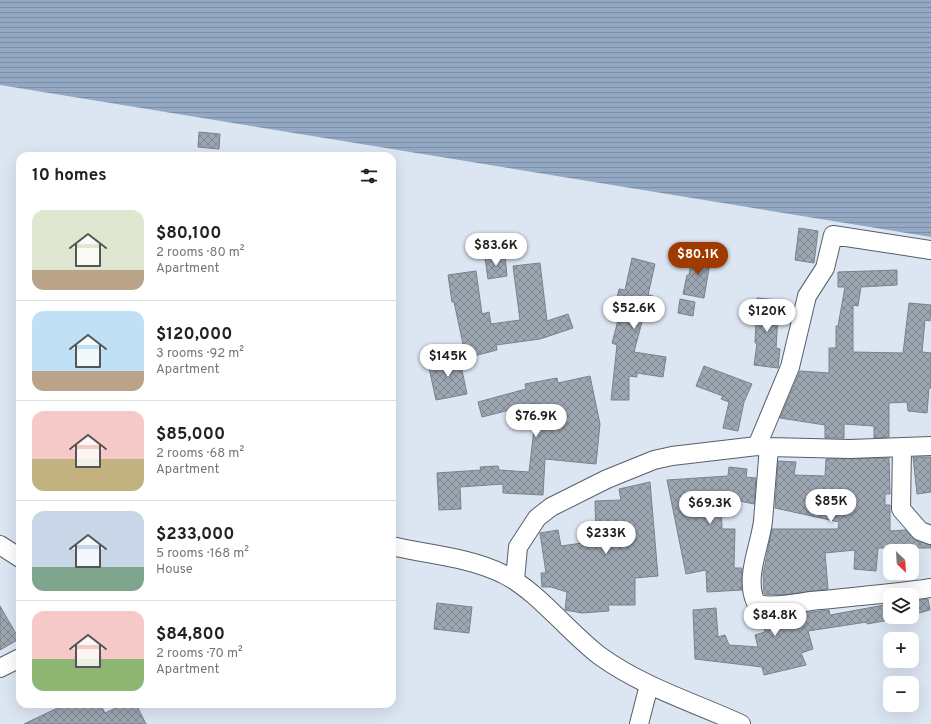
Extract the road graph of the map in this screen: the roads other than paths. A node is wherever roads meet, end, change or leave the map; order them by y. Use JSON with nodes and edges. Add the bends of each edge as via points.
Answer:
{"nodes":[{"id":1,"x":931,"y":250,"type":"edge"},
{"id":2,"x":763,"y":446,"type":"junction"},
{"id":3,"x":931,"y":446,"type":"edge"},
{"id":4,"x":902,"y":447,"type":"junction"},
{"id":5,"x":931,"y":535,"type":"edge"},
{"id":6,"x":0,"y":545,"type":"edge"},
{"id":7,"x":396,"y":547,"type":"edge"},
{"id":8,"x":16,"y":555,"type":"edge"},
{"id":9,"x":515,"y":580,"type":"junction"},
{"id":10,"x":931,"y":588,"type":"edge"},
{"id":11,"x":16,"y":660,"type":"edge"},
{"id":12,"x":0,"y":668,"type":"edge"},
{"id":13,"x":649,"y":685,"type":"junction"},
{"id":14,"x":639,"y":724,"type":"edge"},
{"id":15,"x":741,"y":724,"type":"edge"}],
"edges":[{"from":1,"to":2,"type":"street","via":[[833,235],[825,268],[807,296],[790,367]]},
{"from":2,"to":4,"type":"street","via":[[850,449]]},
{"from":2,"to":9,"type":"street","via":[[654,460],[607,479],[550,507],[537,518],[518,546]]},
{"from":2,"to":10,"type":"street","via":[[762,523],[753,566],[752,589],[756,604],[774,605]]},
{"from":3,"to":4,"type":"street"},
{"from":4,"to":5,"type":"street","via":[[901,509],[920,531]]},
{"from":6,"to":8,"type":"street"},
{"from":7,"to":9,"type":"street","via":[[476,564]]},
{"from":9,"to":13,"type":"street","via":[[600,656]]},
{"from":11,"to":12,"type":"street"},
{"from":13,"to":14,"type":"street"},
{"from":13,"to":15,"type":"street"}]}
